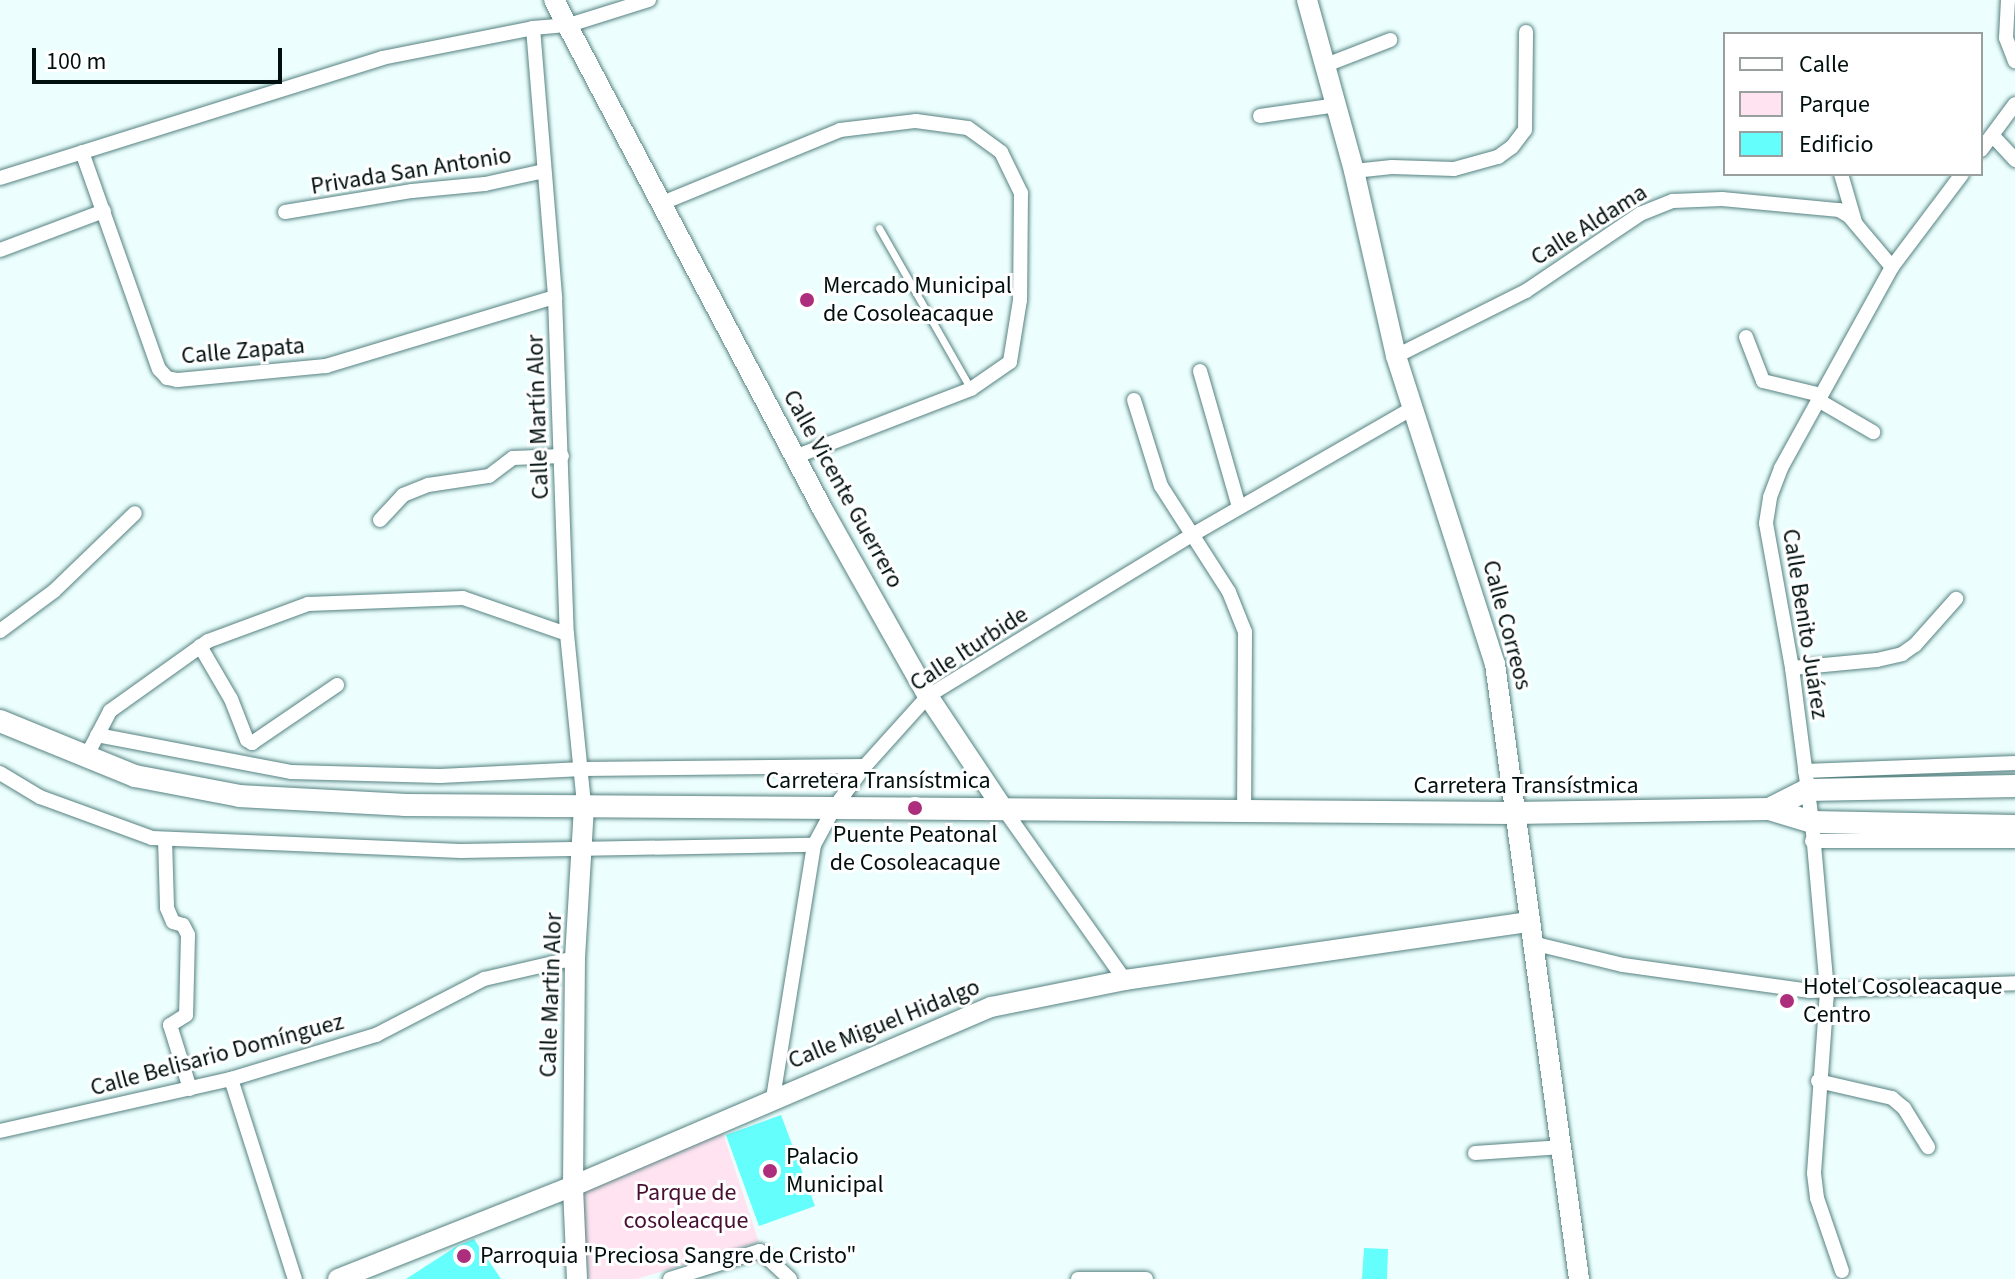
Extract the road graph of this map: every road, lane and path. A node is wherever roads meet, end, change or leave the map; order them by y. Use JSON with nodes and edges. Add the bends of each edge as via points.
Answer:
{"nodes":[{"id":1,"x":554,"y":0,"type":"edge"},
{"id":2,"x":649,"y":0,"type":"edge"},
{"id":3,"x":1307,"y":0,"type":"edge"},
{"id":4,"x":2008,"y":0,"type":"edge"},
{"id":5,"x":569,"y":25,"type":"junction"},
{"id":6,"x":533,"y":28,"type":"junction"},
{"id":7,"x":1526,"y":32,"type":"dead end"},
{"id":8,"x":1390,"y":40,"type":"dead end"},
{"id":9,"x":2015,"y":61,"type":"edge"},
{"id":10,"x":1326,"y":65,"type":"junction"},
{"id":11,"x":2015,"y":104,"type":"edge"},
{"id":12,"x":1337,"y":105,"type":"junction"},
{"id":13,"x":1260,"y":116,"type":"dead end"},
{"id":14,"x":1993,"y":136,"type":"junction"},
{"id":15,"x":1983,"y":148,"type":"edge"},
{"id":16,"x":82,"y":152,"type":"junction"},
{"id":17,"x":2015,"y":160,"type":"edge"},
{"id":18,"x":544,"y":171,"type":"junction"},
{"id":19,"x":1354,"y":171,"type":"junction"},
{"id":20,"x":1842,"y":176,"type":"edge"},
{"id":21,"x":1960,"y":176,"type":"edge"},
{"id":22,"x":0,"y":178,"type":"edge"},
{"id":23,"x":660,"y":204,"type":"junction"},
{"id":24,"x":104,"y":211,"type":"junction"},
{"id":25,"x":285,"y":212,"type":"dead end"},
{"id":26,"x":1855,"y":222,"type":"junction"},
{"id":27,"x":879,"y":228,"type":"dead end"},
{"id":28,"x":0,"y":250,"type":"edge"},
{"id":29,"x":1892,"y":267,"type":"junction"},
{"id":30,"x":555,"y":297,"type":"junction"},
{"id":31,"x":1746,"y":337,"type":"dead end"},
{"id":32,"x":1396,"y":356,"type":"junction"},
{"id":33,"x":1200,"y":371,"type":"dead end"},
{"id":34,"x":971,"y":389,"type":"junction"},
{"id":35,"x":1820,"y":398,"type":"junction"},
{"id":36,"x":1134,"y":400,"type":"dead end"},
{"id":37,"x":1413,"y":408,"type":"junction"},
{"id":38,"x":1873,"y":432,"type":"dead end"},
{"id":39,"x":562,"y":456,"type":"junction"},
{"id":40,"x":795,"y":457,"type":"junction"},
{"id":41,"x":1239,"y":507,"type":"junction"},
{"id":42,"x":135,"y":513,"type":"dead end"},
{"id":43,"x":380,"y":520,"type":"dead end"},
{"id":44,"x":1192,"y":535,"type":"junction"},
{"id":45,"x":1956,"y":599,"type":"dead end"},
{"id":46,"x":0,"y":631,"type":"edge"},
{"id":47,"x":567,"y":634,"type":"junction"},
{"id":48,"x":200,"y":646,"type":"junction"},
{"id":49,"x":1792,"y":668,"type":"junction"},
{"id":50,"x":337,"y":685,"type":"dead end"},
{"id":51,"x":928,"y":696,"type":"junction"},
{"id":52,"x":0,"y":721,"type":"edge"},
{"id":53,"x":97,"y":735,"type":"junction"},
{"id":54,"x":86,"y":757,"type":"junction"},
{"id":55,"x":2015,"y":763,"type":"edge"},
{"id":56,"x":865,"y":766,"type":"junction"},
{"id":57,"x":583,"y":769,"type":"junction"},
{"id":58,"x":0,"y":773,"type":"edge"},
{"id":59,"x":1806,"y":780,"type":"junction"},
{"id":60,"x":2015,"y":786,"type":"edge"},
{"id":61,"x":584,"y":805,"type":"junction"},
{"id":62,"x":1002,"y":807,"type":"junction"},
{"id":63,"x":834,"y":808,"type":"junction"},
{"id":64,"x":1769,"y":809,"type":"junction"},
{"id":65,"x":1244,"y":812,"type":"junction"},
{"id":66,"x":1513,"y":813,"type":"junction"},
{"id":67,"x":2015,"y":826,"type":"edge"},
{"id":68,"x":1812,"y":832,"type":"junction"},
{"id":69,"x":165,"y":839,"type":"junction"},
{"id":70,"x":2015,"y":841,"type":"edge"},
{"id":71,"x":814,"y":845,"type":"junction"},
{"id":72,"x":584,"y":849,"type":"junction"},
{"id":73,"x":1528,"y":922,"type":"junction"},
{"id":74,"x":1532,"y":943,"type":"junction"},
{"id":75,"x":575,"y":958,"type":"junction"},
{"id":76,"x":1125,"y":980,"type":"junction"},
{"id":77,"x":2015,"y":983,"type":"edge"},
{"id":78,"x":1827,"y":990,"type":"junction"},
{"id":79,"x":231,"y":1079,"type":"junction"},
{"id":80,"x":1818,"y":1081,"type":"junction"},
{"id":81,"x":190,"y":1089,"type":"junction"},
{"id":82,"x":773,"y":1098,"type":"junction"},
{"id":83,"x":0,"y":1131,"type":"edge"},
{"id":84,"x":1563,"y":1147,"type":"junction"},
{"id":85,"x":1928,"y":1147,"type":"dead end"},
{"id":86,"x":1475,"y":1153,"type":"dead end"},
{"id":87,"x":573,"y":1186,"type":"junction"},
{"id":88,"x":1842,"y":1271,"type":"dead end"},
{"id":89,"x":295,"y":1279,"type":"edge"},
{"id":90,"x":338,"y":1279,"type":"edge"},
{"id":91,"x":577,"y":1279,"type":"edge"},
{"id":92,"x":670,"y":1279,"type":"edge"},
{"id":93,"x":790,"y":1279,"type":"edge"},
{"id":94,"x":1078,"y":1279,"type":"edge"},
{"id":95,"x":1146,"y":1279,"type":"edge"},
{"id":96,"x":1579,"y":1279,"type":"edge"}],
"edges":[{"from":1,"to":5,"type":"main road","name":"Calle Vicente Guerrero"},
{"from":2,"to":5,"type":"street"},
{"from":3,"to":10,"type":"main road","name":"Calle Correos"},
{"from":4,"to":9,"type":"street","via":[[2006,38]]},
{"from":5,"to":6,"type":"street"},
{"from":5,"to":23,"type":"main road","name":"Calle Vicente Guerrero"},
{"from":6,"to":16,"type":"street","via":[[382,58]]},
{"from":6,"to":18,"type":"street","name":"Calle Martín Alor"},
{"from":7,"to":19,"type":"street","via":[[1525,130],[1512,147],[1498,157],[1454,169]]},
{"from":8,"to":10,"type":"street"},
{"from":10,"to":12,"type":"main road","name":"Calle Correos"},
{"from":11,"to":14,"type":"street"},
{"from":12,"to":13,"type":"street"},
{"from":12,"to":19,"type":"main road","name":"Calle Correos"},
{"from":14,"to":15,"type":"street"},
{"from":14,"to":17,"type":"street"},
{"from":16,"to":22,"type":"street"},
{"from":16,"to":24,"type":"street","name":"Calle Zapata"},
{"from":18,"to":25,"type":"street","name":"Privada San Antonio"},
{"from":18,"to":30,"type":"street","name":"Calle Martín Alor"},
{"from":19,"to":32,"type":"main road","name":"Calle Correos"},
{"from":20,"to":26,"type":"street"},
{"from":21,"to":29,"type":"street","name":"Calle Benito Juárez"},
{"from":23,"to":34,"type":"street","via":[[840,130],[916,121],[968,128],[1001,152],[1021,193],[1020,300],[1010,362]]},
{"from":23,"to":40,"type":"main road","name":"Calle Vicente Guerrero"},
{"from":24,"to":28,"type":"street"},
{"from":24,"to":30,"type":"street","name":"Calle Zapata","via":[[159,369],[177,380],[326,366]]},
{"from":26,"to":29,"type":"street","name":"Calle Aldama"},
{"from":26,"to":32,"type":"street","name":"Calle Aldama","via":[[1839,210],[1823,207],[1711,199],[1656,205],[1526,291]]},
{"from":27,"to":34,"type":"lane"},
{"from":29,"to":35,"type":"street","name":"Calle Benito Juárez"},
{"from":30,"to":39,"type":"street","name":"Calle Martín Alor"},
{"from":31,"to":35,"type":"street","via":[[1763,381]]},
{"from":32,"to":37,"type":"main road","name":"Calle Correos"},
{"from":33,"to":41,"type":"street"},
{"from":34,"to":40,"type":"street"},
{"from":35,"to":38,"type":"street"},
{"from":35,"to":49,"type":"street","name":"Calle Benito Juárez","via":[[1781,468],[1766,523]]},
{"from":36,"to":44,"type":"street","via":[[1152,466]]},
{"from":37,"to":41,"type":"street","name":"Calle Iturbide"},
{"from":37,"to":66,"type":"main road","name":"Calle Correos","via":[[1495,664]]},
{"from":39,"to":43,"type":"street","via":[[513,458],[489,476],[428,485],[403,495]]},
{"from":39,"to":47,"type":"street","name":"Calle Martín Alor"},
{"from":40,"to":51,"type":"main road","name":"Calle Vicente Guerrero"},
{"from":41,"to":44,"type":"street","name":"Calle Iturbide"},
{"from":42,"to":46,"type":"street","via":[[54,591]]},
{"from":44,"to":51,"type":"street","name":"Calle Iturbide"},
{"from":44,"to":65,"type":"street","via":[[1229,592],[1245,632]]},
{"from":45,"to":49,"type":"street","via":[[1902,654]]},
{"from":47,"to":48,"type":"street","via":[[463,598],[395,599],[308,604]]},
{"from":47,"to":57,"type":"street","name":"Calle Martín Alor"},
{"from":48,"to":50,"type":"street","via":[[252,743]]},
{"from":48,"to":53,"type":"street","via":[[110,711]]},
{"from":49,"to":59,"type":"street","name":"Calle Benito Juárez"},
{"from":51,"to":56,"type":"street","name":"Calle Iturbide"},
{"from":51,"to":62,"type":"main road","name":"Calle Vicente Guerrero"},
{"from":52,"to":54,"type":"main road","name":"Carretera Transístmica"},
{"from":53,"to":54,"type":"street"},
{"from":53,"to":57,"type":"street","via":[[291,772],[440,776]]},
{"from":54,"to":61,"type":"main road","name":"Carretera Transístmica","via":[[135,776],[240,796],[405,805]]},
{"from":55,"to":59,"type":"street"},
{"from":56,"to":57,"type":"street"},
{"from":56,"to":63,"type":"street","name":"Calle Iturbide"},
{"from":57,"to":61,"type":"street","name":"Calle Martín Alor"},
{"from":58,"to":69,"type":"street","via":[[40,797]]},
{"from":59,"to":60,"type":"main road","name":"Carretera Transístmica"},
{"from":59,"to":64,"type":"main road","name":"Carretera Transístmica"},
{"from":59,"to":68,"type":"street","name":"Calle Benito Juárez"},
{"from":61,"to":63,"type":"main road","name":"Carretera Transístmica"},
{"from":61,"to":72,"type":"main road","name":"Calle Martin Alor"},
{"from":62,"to":63,"type":"main road","name":"Carretera Transístmica"},
{"from":62,"to":65,"type":"main road","name":"Carretera Transístmica"},
{"from":62,"to":76,"type":"street","name":"Calle Vicente Guerrero"},
{"from":63,"to":71,"type":"street","name":"Calle Iturbide"},
{"from":64,"to":66,"type":"main road","name":"Carretera Transístmica"},
{"from":64,"to":68,"type":"main road","name":"Carretera Transístmica"},
{"from":65,"to":66,"type":"main road","name":"Carretera Transístmica"},
{"from":66,"to":73,"type":"main road","name":"Calle Correos"},
{"from":67,"to":68,"type":"main road","name":"Carretera Transístmica"},
{"from":68,"to":70,"type":"street"},
{"from":68,"to":78,"type":"street","name":"Calle Benito Juárez"},
{"from":69,"to":72,"type":"street","via":[[461,851]]},
{"from":69,"to":81,"type":"street","via":[[167,908],[188,935],[186,1015],[170,1025]]},
{"from":71,"to":72,"type":"street"},
{"from":71,"to":82,"type":"street","name":"Calle Iturbide"},
{"from":72,"to":75,"type":"main road","name":"Calle Martin Alor"},
{"from":73,"to":74,"type":"main road","name":"Calle Correos"},
{"from":73,"to":76,"type":"main road","name":"Calle Miguel Hidalgo"},
{"from":74,"to":78,"type":"street","via":[[1696,977]]},
{"from":74,"to":84,"type":"main road","name":"Calle Correos"},
{"from":75,"to":79,"type":"street","name":"Calle Belisario Domínguez","via":[[484,979],[376,1035]]},
{"from":75,"to":87,"type":"main road","name":"Calle Martin Alor"},
{"from":76,"to":82,"type":"main road","name":"Calle Miguel Hidalgo","via":[[991,1007]]},
{"from":77,"to":78,"type":"street"},
{"from":78,"to":80,"type":"street","name":"Calle Benito Juárez"},
{"from":79,"to":81,"type":"street","name":"Calle Belisario Domínguez"},
{"from":79,"to":89,"type":"street"},
{"from":80,"to":85,"type":"street","via":[[1892,1098]]},
{"from":80,"to":88,"type":"street","name":"Calle Benito Juárez","via":[[1817,1198]]},
{"from":81,"to":83,"type":"street","name":"Calle Belisario Domínguez"},
{"from":82,"to":87,"type":"main road","name":"Calle Miguel Hidalgo"},
{"from":84,"to":86,"type":"street"},
{"from":84,"to":96,"type":"main road","name":"Calle Correos"},
{"from":87,"to":90,"type":"main road","name":"Calle Miguel Hidalgo"},
{"from":87,"to":91,"type":"main road","name":"Calle Martin Alor"},
{"from":92,"to":93,"type":"street","via":[[760,1251]]},
{"from":94,"to":95,"type":"street"}]}
